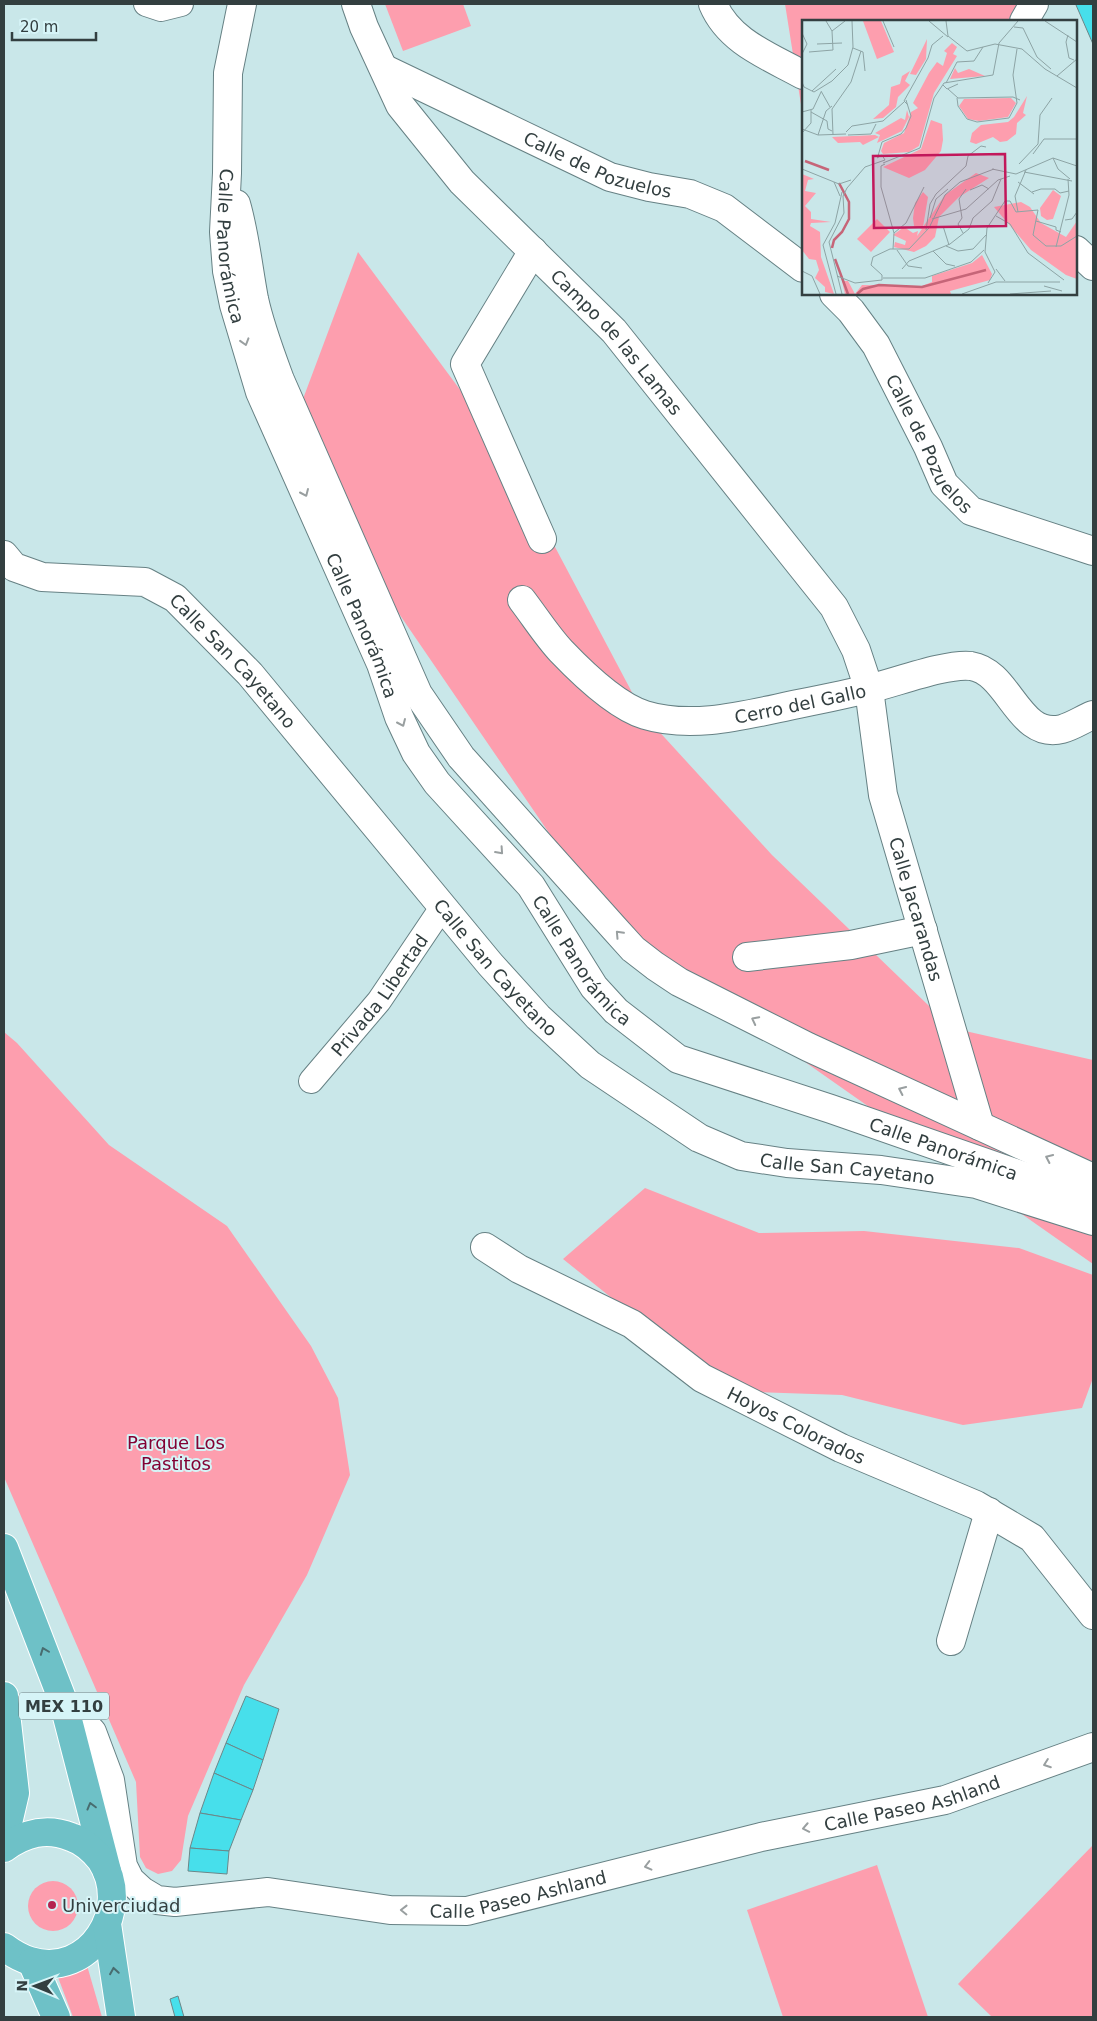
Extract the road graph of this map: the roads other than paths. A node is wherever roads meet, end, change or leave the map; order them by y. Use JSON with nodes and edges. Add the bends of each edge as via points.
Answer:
{"nodes":[{"id":1,"x":146,"y":4,"type":"edge"},
{"id":2,"x":181,"y":4,"type":"edge"},
{"id":3,"x":242,"y":4,"type":"edge"},
{"id":4,"x":356,"y":4,"type":"edge"},
{"id":5,"x":713,"y":4,"type":"edge"},
{"id":6,"x":1034,"y":4,"type":"edge"},
{"id":7,"x":1025,"y":20,"type":"edge"},
{"id":8,"x":384,"y":69,"type":"junction"},
{"id":9,"x":802,"y":74,"type":"edge"},
{"id":10,"x":227,"y":173,"type":"junction"},
{"id":11,"x":533,"y":251,"type":"junction"},
{"id":12,"x":1077,"y":251,"type":"edge"},
{"id":13,"x":1093,"y":266,"type":"edge"},
{"id":14,"x":802,"y":267,"type":"edge"},
{"id":15,"x":835,"y":295,"type":"edge"},
{"id":16,"x":542,"y":539,"type":"dead end"},
{"id":17,"x":1093,"y":551,"type":"edge"},
{"id":18,"x":4,"y":555,"type":"edge"},
{"id":19,"x":522,"y":600,"type":"dead end"},
{"id":20,"x":869,"y":689,"type":"junction"},
{"id":21,"x":1093,"y":715,"type":"edge"},
{"id":22,"x":443,"y":906,"type":"junction"},
{"id":23,"x":923,"y":930,"type":"junction"},
{"id":24,"x":747,"y":957,"type":"dead end"},
{"id":25,"x":311,"y":1081,"type":"dead end"},
{"id":26,"x":980,"y":1126,"type":"junction"},
{"id":27,"x":1093,"y":1178,"type":"edge"},
{"id":28,"x":1093,"y":1203,"type":"edge"},
{"id":29,"x":1093,"y":1221,"type":"edge"},
{"id":30,"x":485,"y":1247,"type":"dead end"},
{"id":31,"x":989,"y":1512,"type":"junction"},
{"id":32,"x":4,"y":1548,"type":"edge"},
{"id":33,"x":1093,"y":1616,"type":"edge"},
{"id":34,"x":951,"y":1641,"type":"dead end"},
{"id":35,"x":4,"y":1696,"type":"edge"},
{"id":36,"x":63,"y":1700,"type":"junction"},
{"id":37,"x":1093,"y":1747,"type":"edge"},
{"id":38,"x":4,"y":1840,"type":"edge"},
{"id":39,"x":4,"y":1848,"type":"edge"},
{"id":40,"x":108,"y":1870,"type":"junction"},
{"id":41,"x":108,"y":1924,"type":"junction"},
{"id":42,"x":4,"y":1947,"type":"edge"},
{"id":43,"x":32,"y":1962,"type":"junction"},
{"id":44,"x":56,"y":2017,"type":"edge"},
{"id":45,"x":121,"y":2017,"type":"edge"}],
"edges":[{"from":1,"to":2,"type":"street","via":[[160,9]]},
{"from":3,"to":10,"type":"street","via":[[228,74]]},
{"from":4,"to":8,"type":"street","name":"Campo de las Lamas"},
{"from":5,"to":9,"type":"street","via":[[744,43]]},
{"from":6,"to":7,"type":"street"},
{"from":8,"to":11,"type":"street","name":"Campo de las Lamas","via":[[400,104],[462,182]]},
{"from":8,"to":14,"type":"street","name":"Calle de Pozuelos","via":[[610,177],[690,194],[724,208]]},
{"from":26,"to":10,"type":"street","name":"Calle Panorámica","one_way":true,"via":[[808,1047],[679,982],[655,966],[633,949],[461,757],[418,694],[280,380],[254,300],[241,222]]},
{"from":10,"to":28,"type":"street","name":"Calle Panorámica","one_way":true,"via":[[224,232],[227,271],[260,392],[381,664],[399,717],[416,753],[437,783],[531,886],[594,987],[616,1011],[678,1059],[1076,1194]]},
{"from":11,"to":16,"type":"street","via":[[465,364]]},
{"from":11,"to":20,"type":"street","name":"Campo de las Lamas","via":[[614,330],[834,608],[856,650]]},
{"from":12,"to":13,"type":"street"},
{"from":15,"to":17,"type":"street","name":"Calle de Pozuelos","via":[[876,345],[944,484],[971,511]]},
{"from":18,"to":22,"type":"street","name":"Calle San Cayetano","via":[[14,567],[42,577],[145,582],[175,598],[250,674]]},
{"from":19,"to":20,"type":"street","name":"Cerro del Gallo","via":[[560,650],[591,680],[644,715],[711,720]]},
{"from":20,"to":21,"type":"street","name":"Cerro del Gallo","via":[[952,666],[971,666],[988,671],[1030,721],[1044,730],[1062,729]]},
{"from":20,"to":23,"type":"street","name":"Calle Jacarandas","via":[[883,795]]},
{"from":22,"to":25,"type":"street","name":"Privada Libertad","via":[[380,1001]]},
{"from":22,"to":29,"type":"street","name":"Calle San Cayetano","via":[[538,1017],[590,1065],[699,1138],[741,1156],[881,1170],[976,1184]]},
{"from":23,"to":24,"type":"street","via":[[851,945]]},
{"from":23,"to":26,"type":"street","name":"Calle Jacarandas"},
{"from":27,"to":26,"type":"street","name":"Calle Panorámica","one_way":true},
{"from":30,"to":31,"type":"street","name":"Hoyos Colorados","via":[[519,1269],[632,1324],[702,1378],[841,1448]]},
{"from":31,"to":33,"type":"street","name":"Hoyos Colorados","via":[[1032,1538]]},
{"from":31,"to":34,"type":"street"},
{"from":36,"to":32,"type":"main road","number":"MEX 110","one_way":true},
{"from":35,"to":38,"type":"main road","number":"MEX 110","via":[[15,1793]]},
{"from":37,"to":36,"type":"street","name":"Calle Paseo Ashland","one_way":true,"via":[[945,1800],[761,1837],[467,1911],[390,1910],[268,1892],[175,1902],[157,1900],[130,1880],[124,1866],[110,1780],[92,1732]]},
{"from":40,"to":36,"type":"main road","number":"MEX 110","one_way":true},
{"from":39,"to":40,"type":"main road","number":"MEX 110","via":[[19,1838],[39,1832],[60,1832],[80,1840],[96,1853]]},
{"from":40,"to":41,"type":"main road","number":"MEX 110","via":[[113,1901]]},
{"from":41,"to":43,"type":"main road","number":"MEX 110","via":[[85,1952],[68,1960]]},
{"from":45,"to":41,"type":"main road","number":"MEX 110","one_way":true},
{"from":42,"to":43,"type":"main road","number":"MEX 110"},
{"from":43,"to":44,"type":"main road"}]}
